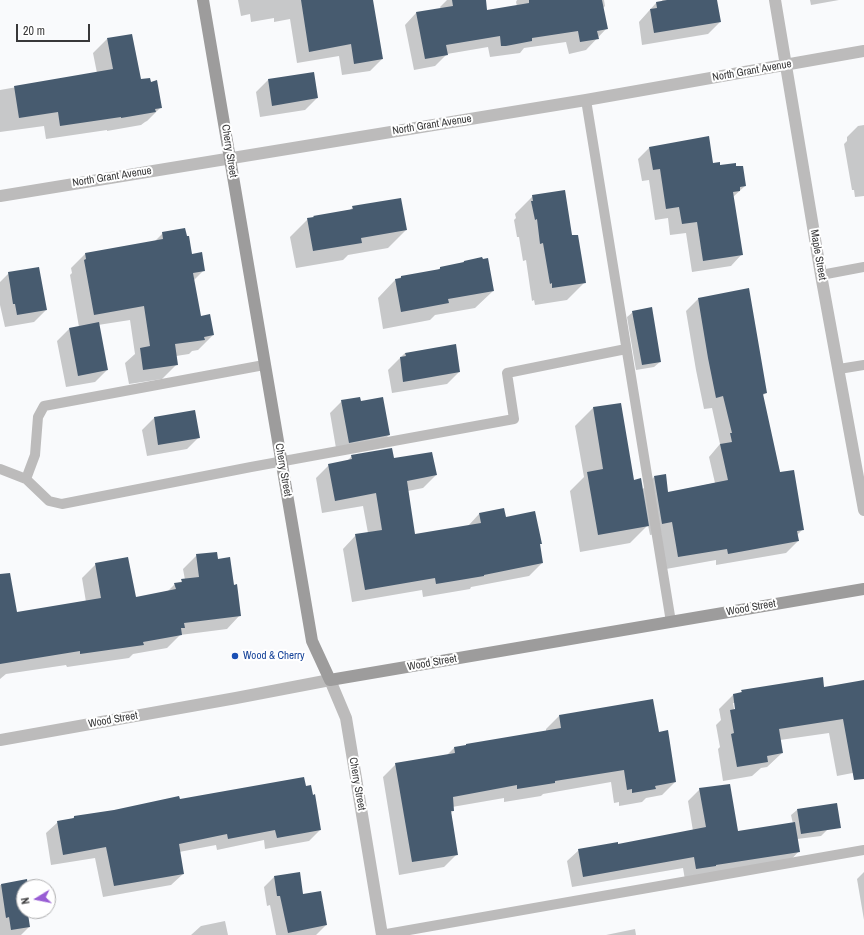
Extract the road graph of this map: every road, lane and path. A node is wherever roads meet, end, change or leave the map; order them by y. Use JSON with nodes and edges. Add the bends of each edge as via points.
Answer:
{"nodes":[{"id":1,"x":203,"y":0,"type":"edge"},
{"id":2,"x":775,"y":0,"type":"edge"},
{"id":3,"x":864,"y":51,"type":"edge"},
{"id":4,"x":786,"y":65,"type":"junction"},
{"id":5,"x":586,"y":100,"type":"junction"},
{"id":6,"x":230,"y":158,"type":"junction"},
{"id":7,"x":0,"y":196,"type":"edge"},
{"id":8,"x":864,"y":267,"type":"edge"},
{"id":9,"x":821,"y":275,"type":"junction"},
{"id":10,"x":626,"y":349,"type":"junction"},
{"id":11,"x":264,"y":365,"type":"junction"},
{"id":12,"x":864,"y":365,"type":"edge"},
{"id":13,"x":839,"y":370,"type":"junction"},
{"id":14,"x":281,"y":462,"type":"junction"},
{"id":15,"x":0,"y":469,"type":"edge"},
{"id":16,"x":26,"y":480,"type":"junction"},
{"id":17,"x":864,"y":510,"type":"edge"},
{"id":18,"x":864,"y":589,"type":"edge"},
{"id":19,"x":671,"y":622,"type":"junction"},
{"id":20,"x":330,"y":680,"type":"junction"},
{"id":21,"x":0,"y":740,"type":"edge"},
{"id":22,"x":864,"y":850,"type":"edge"},
{"id":23,"x":382,"y":935,"type":"edge"}],
"edges":[{"from":1,"to":6,"type":"street","name":"Cherry Street"},
{"from":2,"to":4,"type":"street","name":"Maple Street"},
{"from":3,"to":4,"type":"street","name":"North Grant Avenue"},
{"from":4,"to":5,"type":"street","name":"North Grant Avenue"},
{"from":4,"to":9,"type":"street","name":"Maple Street"},
{"from":5,"to":6,"type":"street","name":"North Grant Avenue"},
{"from":5,"to":10,"type":"lane"},
{"from":6,"to":7,"type":"street","name":"North Grant Avenue"},
{"from":6,"to":11,"type":"street","name":"Cherry Street"},
{"from":8,"to":9,"type":"lane"},
{"from":9,"to":13,"type":"street","name":"Maple Street"},
{"from":10,"to":14,"type":"lane","via":[[507,373],[514,419]]},
{"from":10,"to":19,"type":"lane"},
{"from":11,"to":14,"type":"street","name":"Cherry Street"},
{"from":11,"to":16,"type":"lane","via":[[44,406],[38,417],[35,455]]},
{"from":12,"to":13,"type":"lane"},
{"from":13,"to":17,"type":"street","name":"Maple Street"},
{"from":14,"to":16,"type":"lane","via":[[62,504],[49,501]]},
{"from":14,"to":20,"type":"street","name":"Cherry Street","via":[[312,641]]},
{"from":15,"to":16,"type":"lane"},
{"from":18,"to":19,"type":"street","name":"Wood Street"},
{"from":19,"to":20,"type":"street","name":"Wood Street"},
{"from":20,"to":21,"type":"street","name":"Wood Street"},
{"from":20,"to":23,"type":"street","name":"Cherry Street","via":[[346,718]]},
{"from":22,"to":23,"type":"lane"}]}
